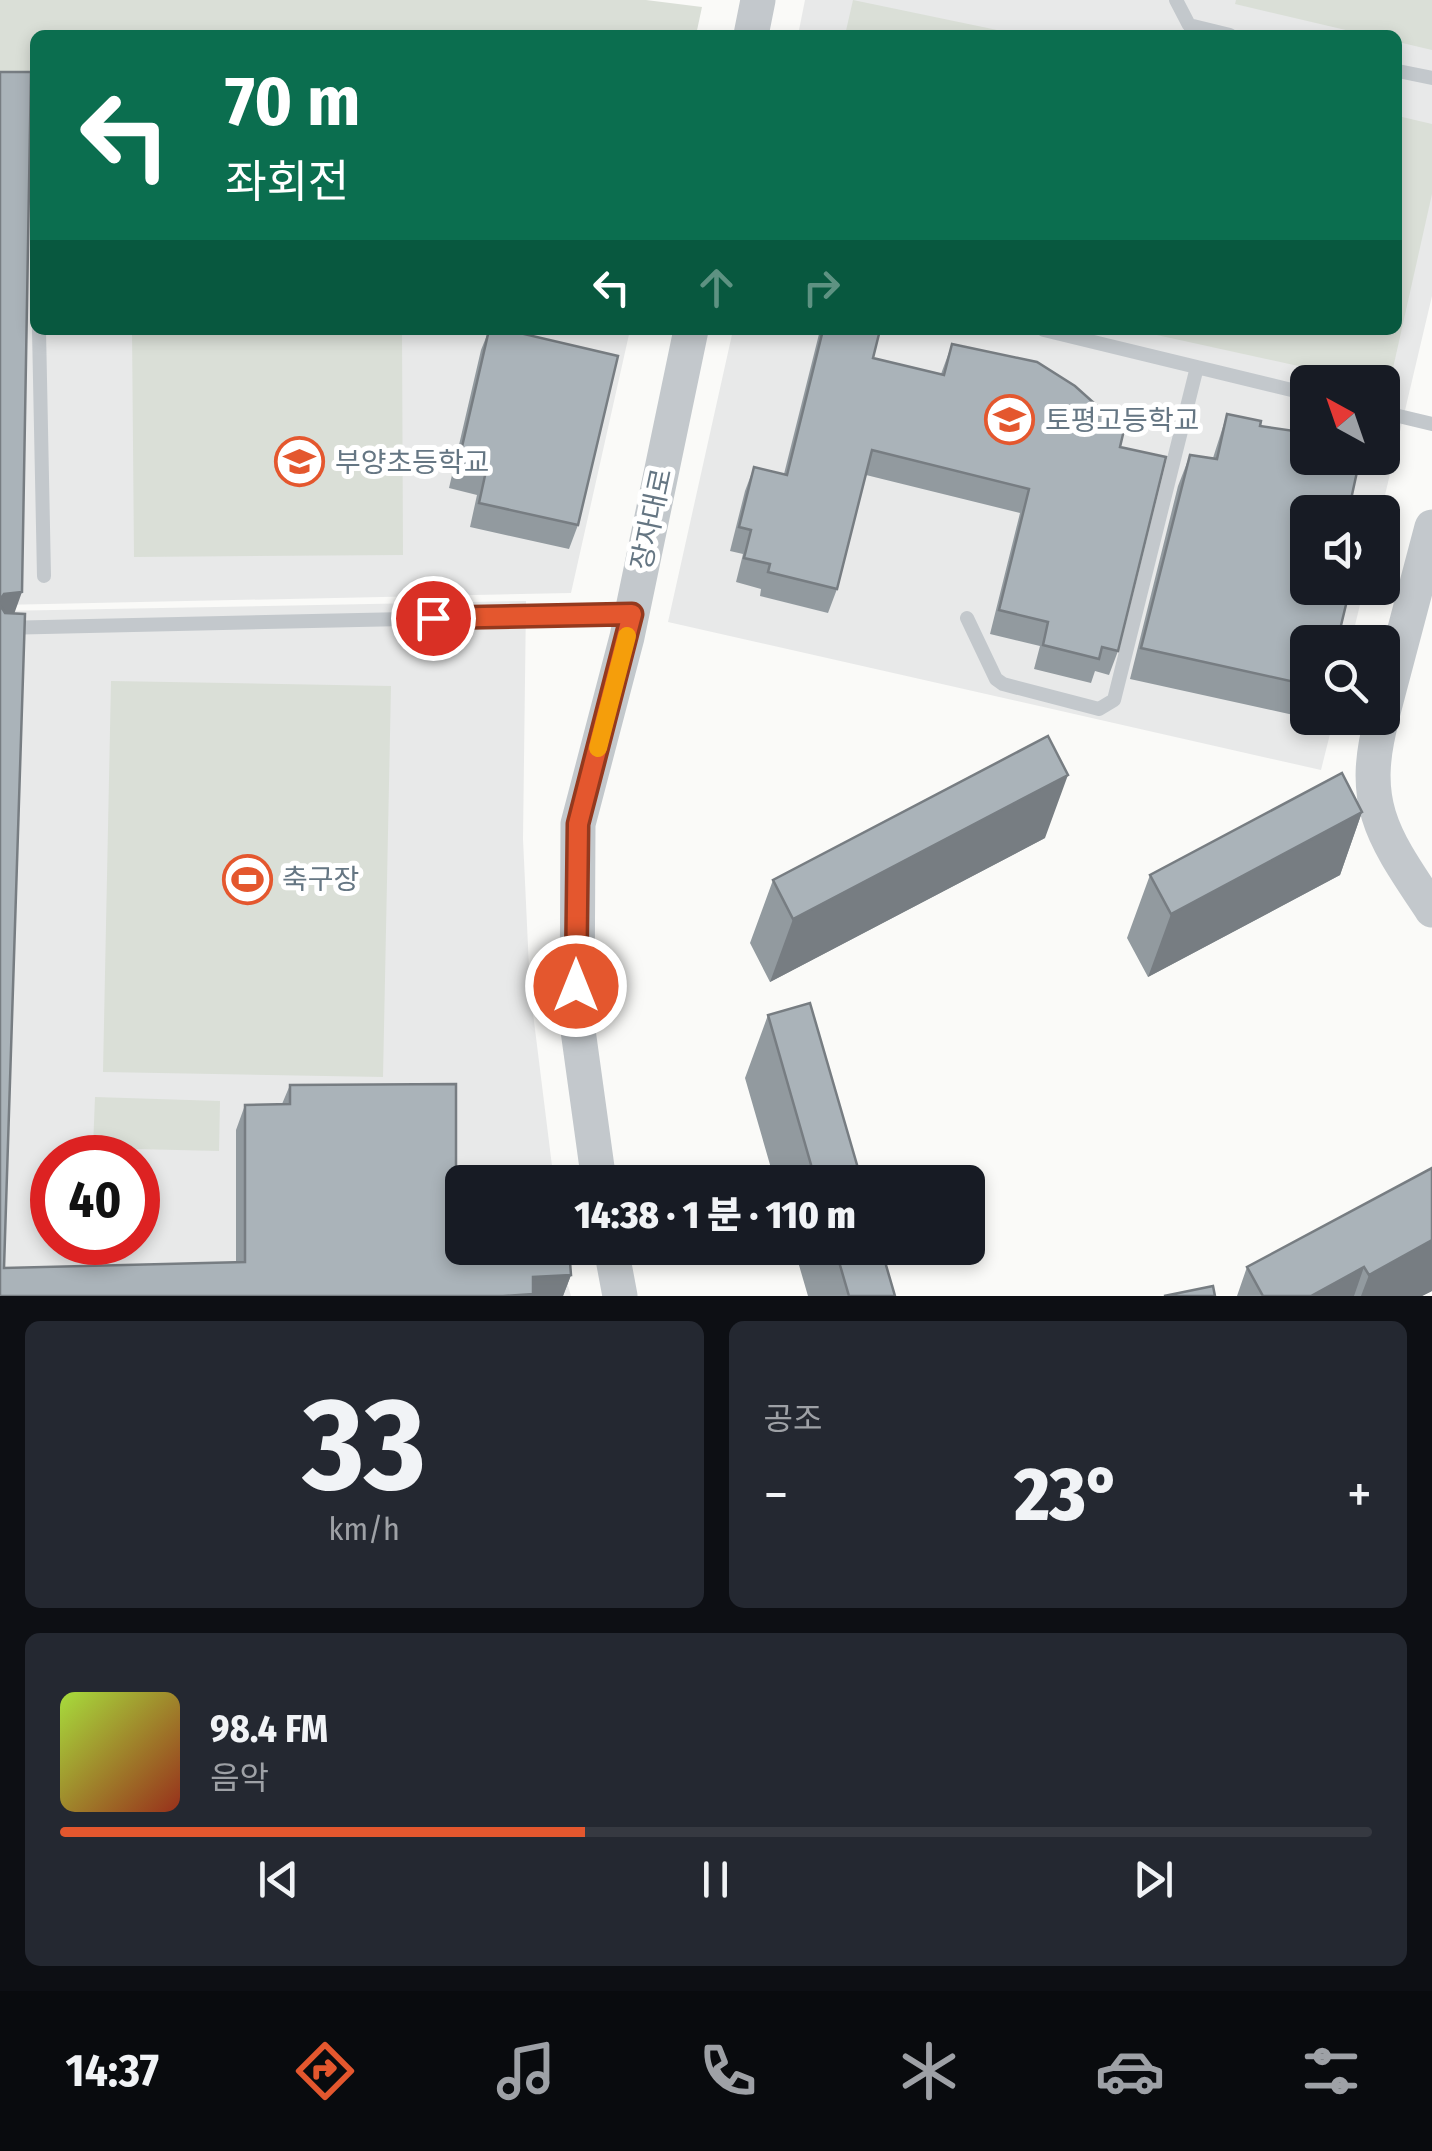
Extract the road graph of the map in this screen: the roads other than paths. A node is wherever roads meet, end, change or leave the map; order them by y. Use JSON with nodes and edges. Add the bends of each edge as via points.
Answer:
{"nodes":[{"id":1,"x":758,"y":0,"type":"edge"},
{"id":2,"x":1176,"y":0,"type":"edge"},
{"id":3,"x":752,"y":30,"type":"edge"},
{"id":4,"x":1210,"y":30,"type":"edge"},
{"id":5,"x":1402,"y":71,"type":"edge"},
{"id":6,"x":1432,"y":78,"type":"edge"},
{"id":7,"x":39,"y":335,"type":"edge"},
{"id":8,"x":690,"y":335,"type":"edge"},
{"id":9,"x":1065,"y":335,"type":"edge"},
{"id":10,"x":1196,"y":367,"type":"junction"},
{"id":11,"x":1290,"y":390,"type":"edge"},
{"id":12,"x":1400,"y":416,"type":"edge"},
{"id":13,"x":1432,"y":424,"type":"edge"},
{"id":14,"x":1432,"y":527,"type":"edge"},
{"id":15,"x":44,"y":576,"type":"dead end"},
{"id":16,"x":632,"y":614,"type":"junction"},
{"id":17,"x":967,"y":618,"type":"dead end"},
{"id":18,"x":0,"y":628,"type":"edge"},
{"id":19,"x":1400,"y":648,"type":"edge"},
{"id":20,"x":1379,"y":735,"type":"edge"},
{"id":21,"x":1432,"y":910,"type":"edge"},
{"id":22,"x":597,"y":1165,"type":"edge"},
{"id":23,"x":614,"y":1265,"type":"edge"},
{"id":24,"x":620,"y":1296,"type":"edge"}],
"edges":[{"from":1,"to":3,"type":"street"},
{"from":2,"to":4,"type":"lane","via":[[1189,25]]},
{"from":5,"to":6,"type":"lane"},
{"from":7,"to":15,"type":"lane"},
{"from":8,"to":16,"type":"street","name":"장자대로"},
{"from":9,"to":10,"type":"lane"},
{"from":10,"to":11,"type":"lane"},
{"from":10,"to":17,"type":"lane","via":[[1114,700],[1099,709],[1003,684]]},
{"from":12,"to":13,"type":"lane"},
{"from":14,"to":19,"type":"street"},
{"from":16,"to":18,"type":"lane"},
{"from":16,"to":22,"type":"street","name":"장자대로","via":[[578,824],[576,1023]]},
{"from":20,"to":21,"type":"street","via":[[1374,802],[1392,850]]},
{"from":23,"to":24,"type":"street"}]}
